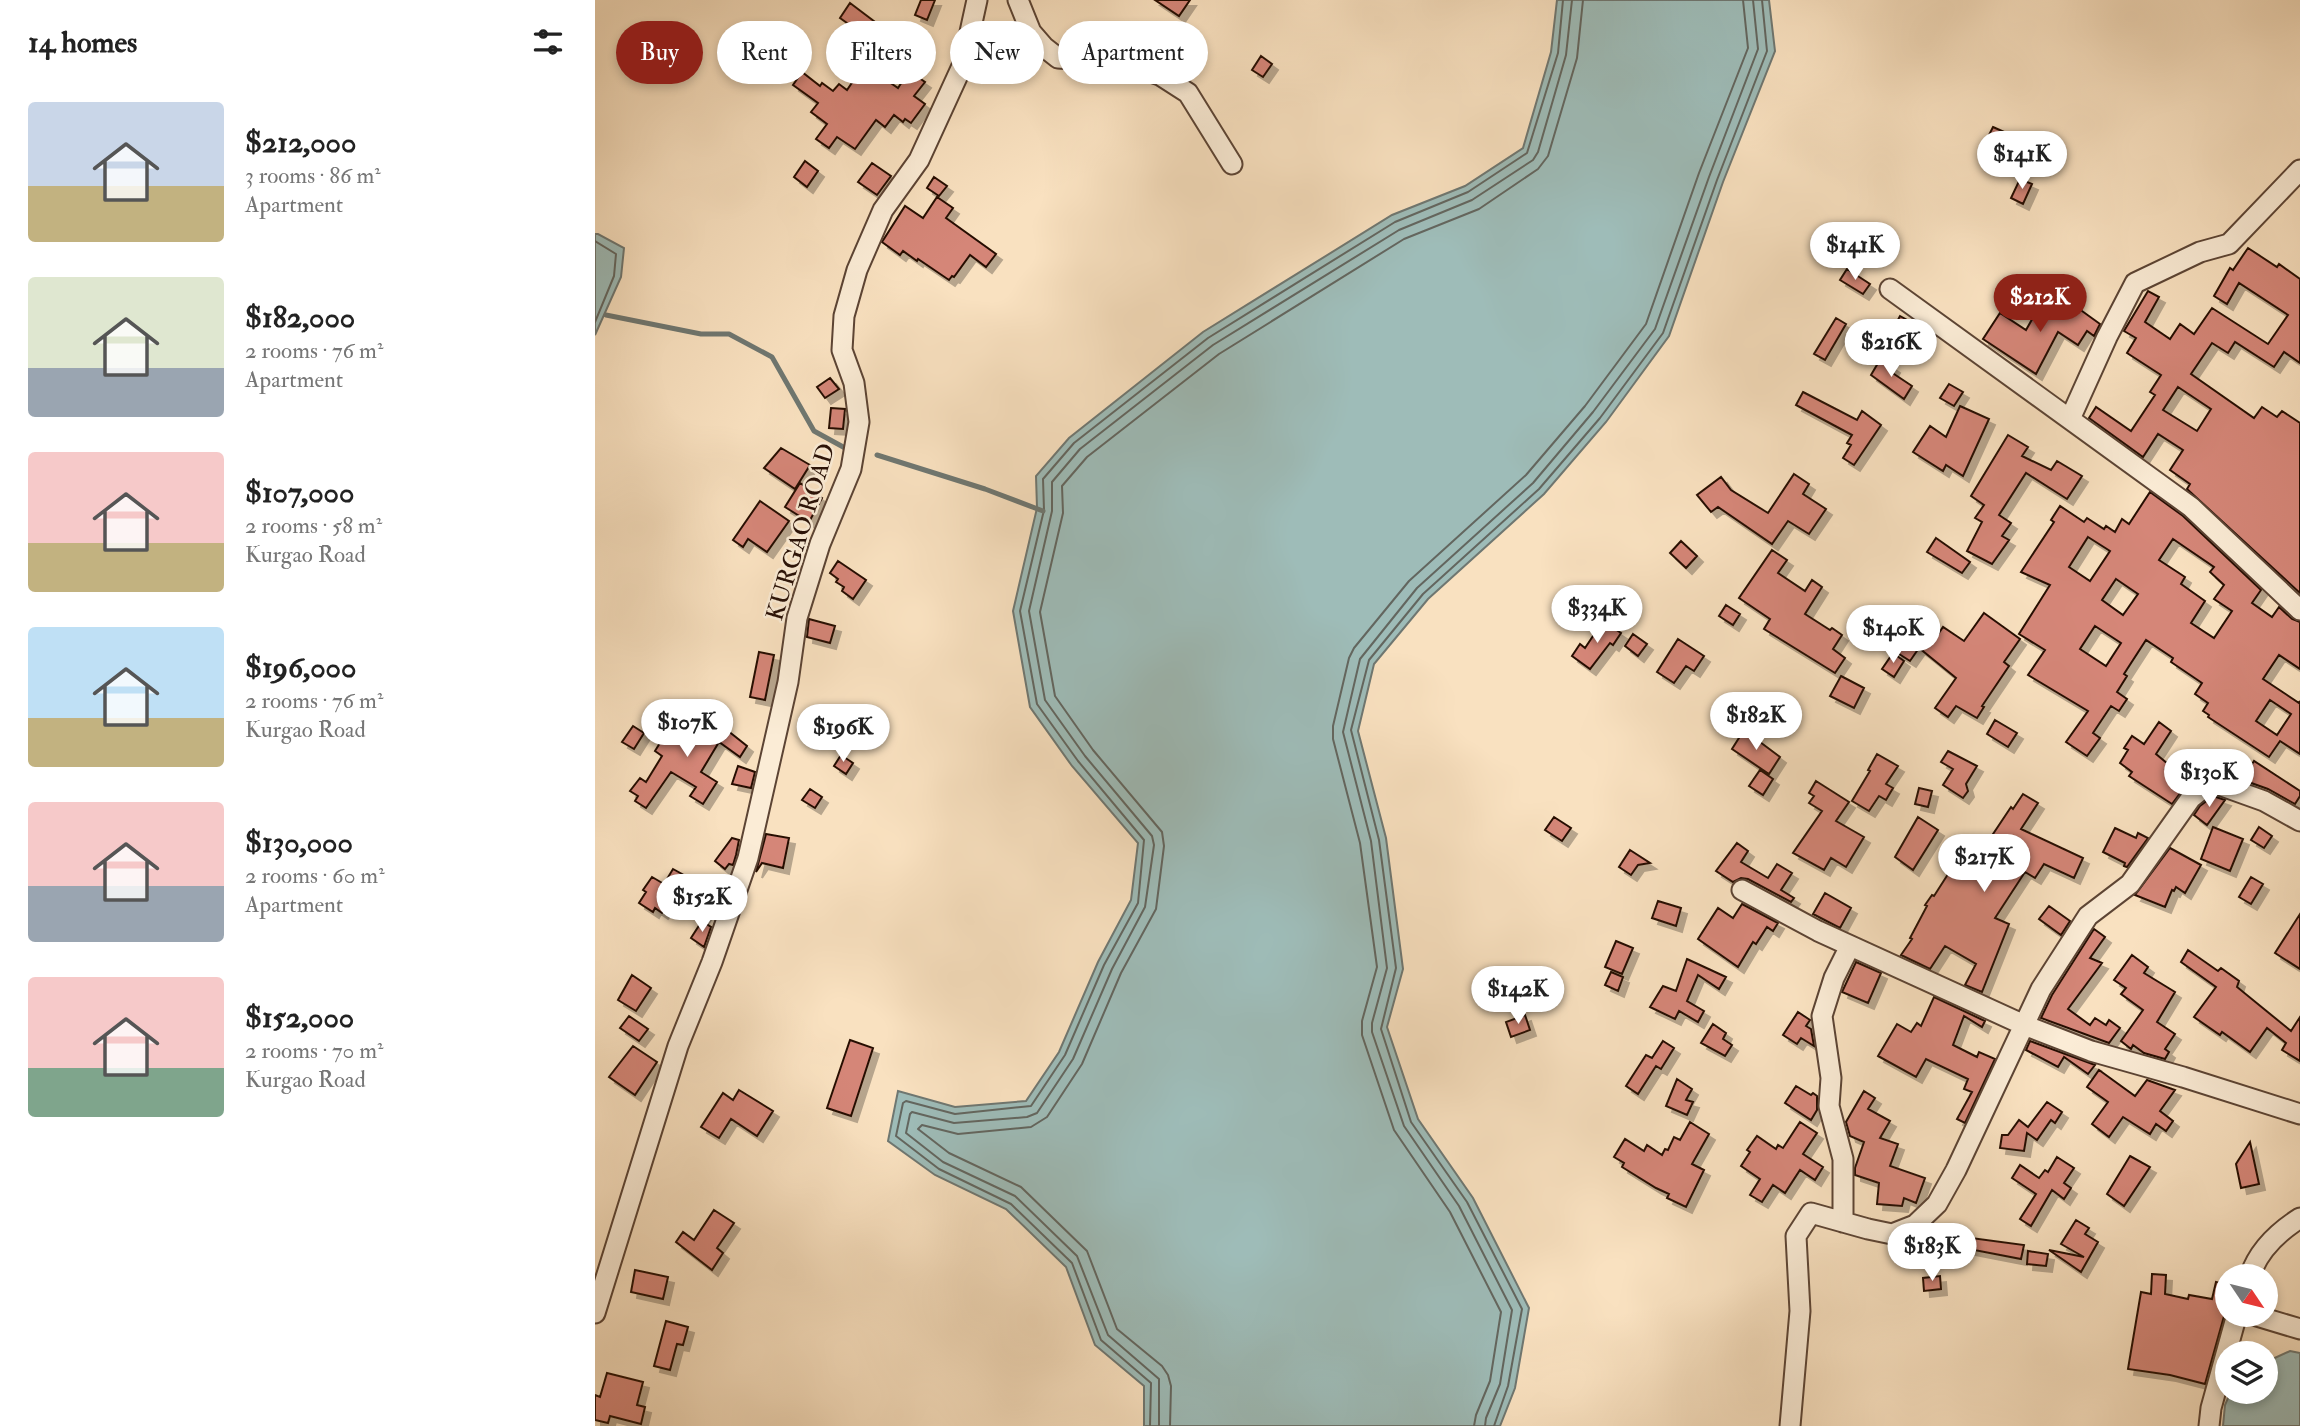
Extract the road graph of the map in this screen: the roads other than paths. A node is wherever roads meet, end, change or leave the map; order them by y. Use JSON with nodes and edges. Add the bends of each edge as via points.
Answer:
{"nodes":[{"id":1,"x":978,"y":0,"type":"edge"},
{"id":2,"x":1018,"y":0,"type":"edge"},
{"id":3,"x":1232,"y":164,"type":"dead end"},
{"id":4,"x":2300,"y":170,"type":"edge"},
{"id":5,"x":1890,"y":289,"type":"dead end"},
{"id":6,"x":2070,"y":419,"type":"junction"},
{"id":7,"x":2300,"y":610,"type":"edge"},
{"id":8,"x":2300,"y":821,"type":"edge"},
{"id":9,"x":1742,"y":890,"type":"dead end"},
{"id":10,"x":1850,"y":946,"type":"junction"},
{"id":11,"x":2024,"y":1025,"type":"junction"},
{"id":12,"x":2300,"y":1114,"type":"edge"},
{"id":13,"x":2300,"y":1218,"type":"edge"},
{"id":14,"x":1843,"y":1222,"type":"junction"},
{"id":15,"x":2254,"y":1264,"type":"edge"},
{"id":16,"x":595,"y":1313,"type":"edge"},
{"id":17,"x":2279,"y":1323,"type":"edge"},
{"id":18,"x":2233,"y":1327,"type":"edge"},
{"id":19,"x":2300,"y":1329,"type":"edge"},
{"id":20,"x":1790,"y":1426,"type":"edge"},
{"id":21,"x":2210,"y":1426,"type":"edge"}],
"edges":[{"from":1,"to":16,"type":"street","name":"KURGAO ROAD","via":[[963,64],[919,160],[883,210],[857,270],[844,316],[842,350],[854,383],[859,422],[851,469],[820,544],[797,618],[788,682],[747,858],[678,1046]]},
{"from":2,"to":3,"type":"street","via":[[1031,32],[1058,58],[1125,63],[1160,75],[1188,93]]},
{"from":4,"to":6,"type":"street","via":[[2228,244],[2135,283]]},
{"from":5,"to":6,"type":"street"},
{"from":6,"to":7,"type":"street","via":[[2191,507]]},
{"from":8,"to":11,"type":"street","via":[[2264,801],[2211,782],[2191,798],[2130,884],[2088,916],[2041,989]]},
{"from":9,"to":10,"type":"street"},
{"from":10,"to":11,"type":"street"},
{"from":10,"to":14,"type":"street","via":[[1822,1016],[1831,1078],[1829,1106],[1843,1159]]},
{"from":11,"to":12,"type":"street","via":[[2091,1051]]},
{"from":11,"to":14,"type":"street","via":[[1937,1204],[1915,1225],[1892,1234]]},
{"from":13,"to":15,"type":"street"},
{"from":14,"to":20,"type":"street","via":[[1811,1213],[1796,1236],[1800,1311]]},
{"from":17,"to":19,"type":"street"},
{"from":18,"to":21,"type":"street"}]}
